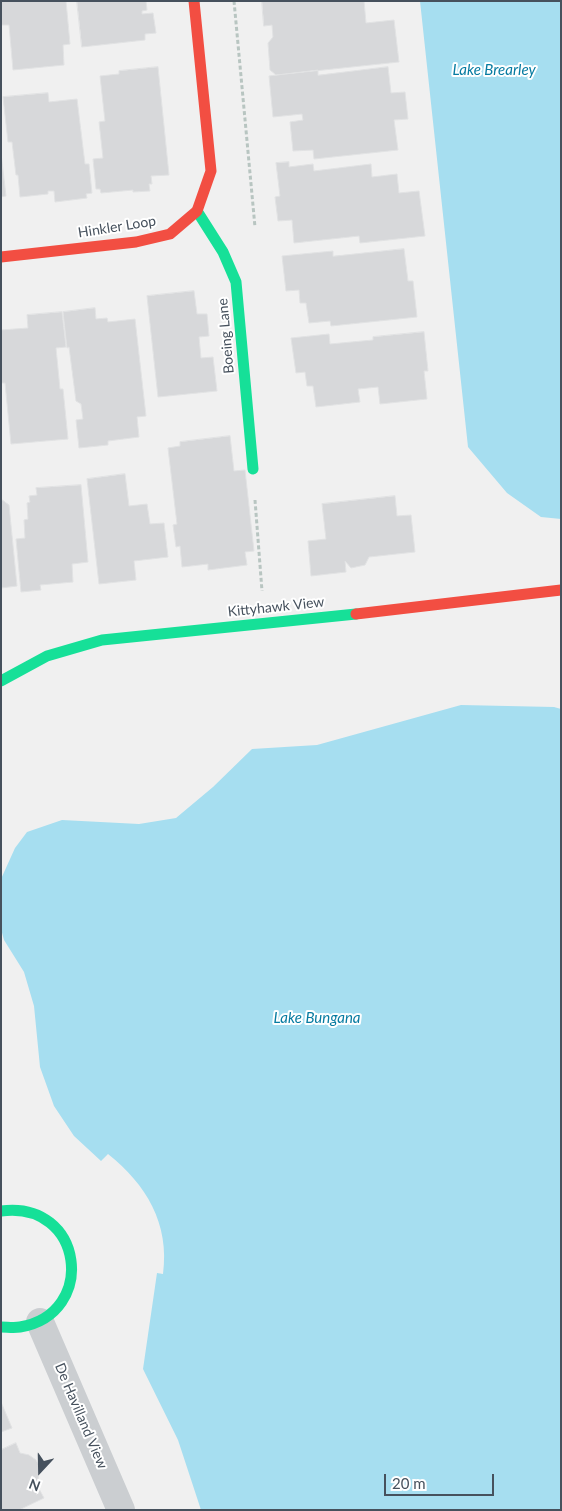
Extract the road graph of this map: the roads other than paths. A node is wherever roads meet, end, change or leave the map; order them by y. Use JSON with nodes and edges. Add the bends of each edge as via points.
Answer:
{"nodes":[{"id":1,"x":194,"y":1,"type":"edge"},
{"id":2,"x":197,"y":211,"type":"junction"},
{"id":3,"x":1,"y":257,"type":"edge"},
{"id":4,"x":253,"y":469,"type":"road end"},
{"id":5,"x":561,"y":590,"type":"edge"},
{"id":6,"x":1,"y":681,"type":"edge"},
{"id":7,"x":1,"y":1211,"type":"edge"},
{"id":8,"x":40,"y":1322,"type":"junction"},
{"id":9,"x":1,"y":1326,"type":"edge"},
{"id":10,"x":121,"y":1510,"type":"edge"}],
"edges":[{"from":1,"to":2,"type":"street","via":[[211,171]]},
{"from":2,"to":3,"type":"street","name":"Hinkler Loop","via":[[170,234],[136,242]]},
{"from":2,"to":4,"type":"street","name":"Boeing Lane","via":[[223,252],[236,282]]},
{"from":5,"to":6,"type":"street","name":"Kittyhawk View","via":[[102,640],[47,656]]},
{"from":7,"to":8,"type":"street","via":[[9,1209],[41,1216],[64,1238],[70,1253],[70,1286],[63,1300]]},
{"from":8,"to":9,"type":"street","via":[[11,1328]]},
{"from":8,"to":10,"type":"street","name":"De Havilland View"}]}
